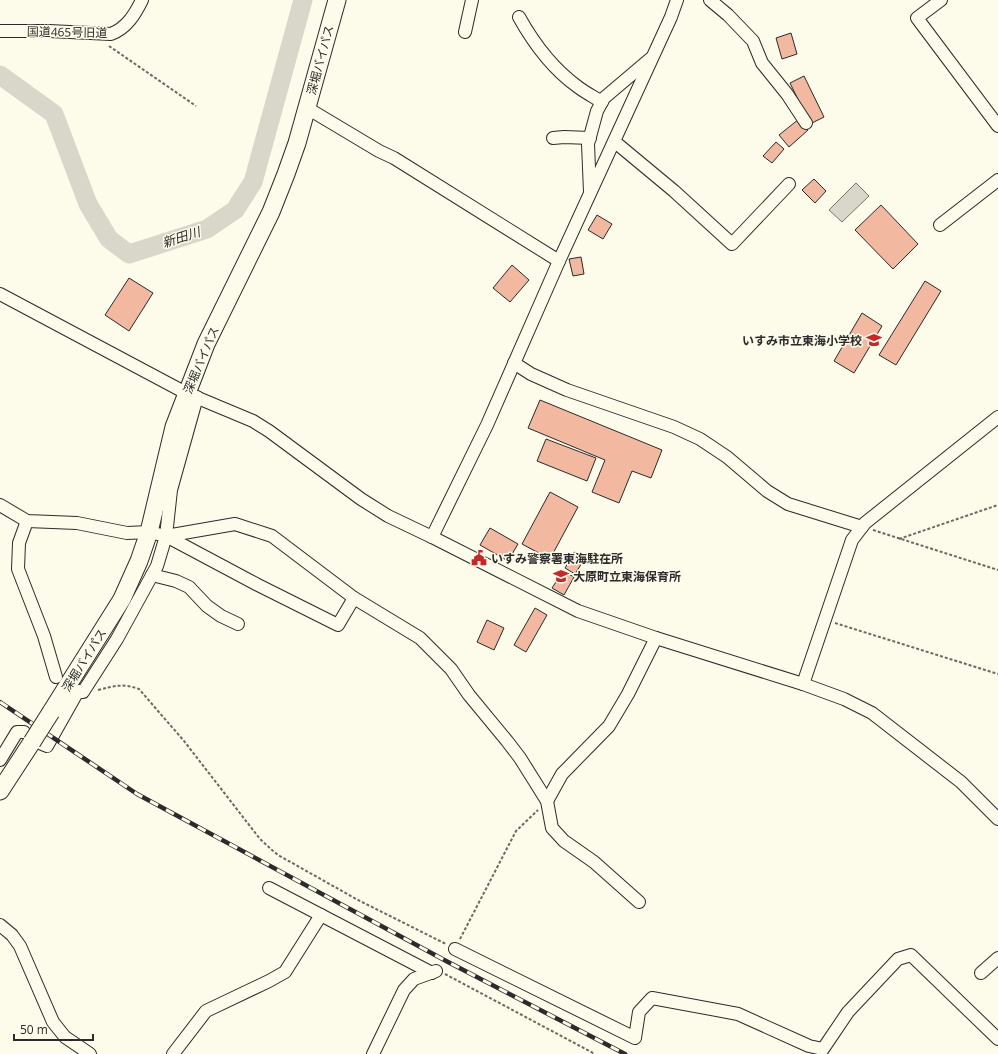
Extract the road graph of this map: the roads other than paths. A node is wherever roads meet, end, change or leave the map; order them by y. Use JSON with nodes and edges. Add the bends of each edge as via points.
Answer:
{"nodes":[{"id":1,"x":142,"y":0,"type":"edge"},
{"id":2,"x":337,"y":0,"type":"edge"},
{"id":3,"x":472,"y":0,"type":"edge"},
{"id":4,"x":677,"y":0,"type":"edge"},
{"id":5,"x":710,"y":0,"type":"edge"},
{"id":6,"x":941,"y":0,"type":"edge"},
{"id":7,"x":519,"y":17,"type":"dead end"},
{"id":8,"x":0,"y":31,"type":"edge"},
{"id":9,"x":465,"y":32,"type":"dead end"},
{"id":10,"x":654,"y":56,"type":"junction"},
{"id":11,"x":602,"y":102,"type":"junction"},
{"id":12,"x":307,"y":108,"type":"junction"},
{"id":13,"x":806,"y":123,"type":"dead end"},
{"id":14,"x":998,"y":126,"type":"edge"},
{"id":15,"x":553,"y":138,"type":"dead end"},
{"id":16,"x":590,"y":138,"type":"junction"},
{"id":17,"x":615,"y":142,"type":"junction"},
{"id":18,"x":998,"y":180,"type":"edge"},
{"id":19,"x":789,"y":184,"type":"dead end"},
{"id":20,"x":590,"y":194,"type":"junction"},
{"id":21,"x":940,"y":225,"type":"dead end"},
{"id":22,"x":559,"y":261,"type":"junction"},
{"id":23,"x":0,"y":294,"type":"edge"},
{"id":24,"x":514,"y":363,"type":"junction"},
{"id":25,"x":191,"y":395,"type":"junction"},
{"id":26,"x":998,"y":417,"type":"edge"},
{"id":27,"x":0,"y":505,"type":"edge"},
{"id":28,"x":27,"y":521,"type":"junction"},
{"id":29,"x":862,"y":527,"type":"junction"},
{"id":30,"x":149,"y":532,"type":"junction"},
{"id":31,"x":166,"y":536,"type":"junction"},
{"id":32,"x":432,"y":537,"type":"junction"},
{"id":33,"x":152,"y":575,"type":"junction"},
{"id":34,"x":354,"y":598,"type":"junction"},
{"id":35,"x":238,"y":624,"type":"dead end"},
{"id":36,"x":656,"y":638,"type":"junction"},
{"id":37,"x":56,"y":677,"type":"dead end"},
{"id":38,"x":802,"y":684,"type":"junction"},
{"id":39,"x":33,"y":740,"type":"junction"},
{"id":40,"x":0,"y":760,"type":"edge"},
{"id":41,"x":0,"y":790,"type":"edge"},
{"id":42,"x":547,"y":801,"type":"junction"},
{"id":43,"x":998,"y":819,"type":"edge"},
{"id":44,"x":269,"y":888,"type":"dead end"},
{"id":45,"x":639,"y":902,"type":"dead end"},
{"id":46,"x":321,"y":915,"type":"junction"},
{"id":47,"x":0,"y":925,"type":"edge"},
{"id":48,"x":455,"y":949,"type":"road end"},
{"id":49,"x":998,"y":958,"type":"edge"},
{"id":50,"x":981,"y":974,"type":"dead end"},
{"id":51,"x":998,"y":1039,"type":"edge"},
{"id":52,"x":90,"y":1054,"type":"edge"},
{"id":53,"x":173,"y":1054,"type":"edge"},
{"id":54,"x":373,"y":1054,"type":"edge"}],
"edges":[{"from":1,"to":8,"type":"street","name":"国道465号旧道","via":[[126,25],[111,34]]},
{"from":2,"to":12,"type":"highway","name":"深堀バイパス"},
{"from":3,"to":9,"type":"street"},
{"from":4,"to":10,"type":"street"},
{"from":5,"to":13,"type":"street","via":[[753,41],[762,63]]},
{"from":6,"to":14,"type":"street","via":[[918,18]]},
{"from":7,"to":11,"type":"street","via":[[546,57],[578,87]]},
{"from":10,"to":11,"type":"street"},
{"from":10,"to":17,"type":"street"},
{"from":11,"to":16,"type":"street"},
{"from":12,"to":22,"type":"street","via":[[394,158]]},
{"from":12,"to":25,"type":"highway","name":"深堀バイパス","via":[[286,174],[206,344]]},
{"from":15,"to":16,"type":"street"},
{"from":16,"to":20,"type":"street"},
{"from":17,"to":19,"type":"street","via":[[732,244]]},
{"from":17,"to":20,"type":"street"},
{"from":18,"to":21,"type":"street"},
{"from":20,"to":22,"type":"street"},
{"from":22,"to":24,"type":"street"},
{"from":23,"to":25,"type":"street"},
{"from":24,"to":29,"type":"street","via":[[531,374],[567,390],[674,427],[700,439],[727,457],[767,491],[788,504]]},
{"from":24,"to":32,"type":"street","via":[[487,425]]},
{"from":25,"to":30,"type":"highway","name":"深堀バイパス","via":[[174,427]]},
{"from":25,"to":31,"type":"street","via":[[171,490]]},
{"from":25,"to":32,"type":"street","via":[[253,421],[361,499],[388,516]]},
{"from":26,"to":29,"type":"street"},
{"from":27,"to":28,"type":"street"},
{"from":28,"to":30,"type":"street","via":[[77,523],[127,533]]},
{"from":28,"to":37,"type":"street","via":[[18,543],[18,569],[44,636]]},
{"from":29,"to":38,"type":"street","via":[[852,540]]},
{"from":30,"to":31,"type":"street"},
{"from":30,"to":39,"type":"highway","name":"深堀バイパス","bridge":true,"via":[[122,599]]},
{"from":31,"to":33,"type":"street"},
{"from":31,"to":34,"type":"street","via":[[235,524],[272,536]]},
{"from":31,"to":34,"type":"street","via":[[338,624]]},
{"from":32,"to":36,"type":"street","via":[[578,611]]},
{"from":33,"to":35,"type":"street","via":[[189,587],[207,606]]},
{"from":33,"to":39,"type":"street","via":[[117,639],[46,746]]},
{"from":34,"to":42,"type":"street","via":[[420,638],[451,669],[507,740]]},
{"from":36,"to":38,"type":"street"},
{"from":36,"to":42,"type":"street","via":[[609,726],[562,774]]},
{"from":38,"to":43,"type":"street","via":[[844,699],[872,713],[961,782]]},
{"from":39,"to":40,"type":"street","via":[[17,732]]},
{"from":39,"to":41,"type":"highway"},
{"from":42,"to":45,"type":"street","via":[[552,828],[564,841],[594,862]]},
{"from":44,"to":46,"type":"street"},
{"from":46,"to":53,"type":"street","via":[[285,972],[206,1011]]},
{"from":46,"to":54,"type":"street","via":[[435,971],[414,979],[404,990]]},
{"from":47,"to":52,"type":"street","via":[[20,946],[53,1022],[65,1037]]},
{"from":48,"to":51,"type":"street","via":[[635,1038],[639,1012],[652,998],[738,1014],[809,1046],[823,1049],[848,1012],[898,959],[911,955]]},
{"from":49,"to":50,"type":"street"}]}
